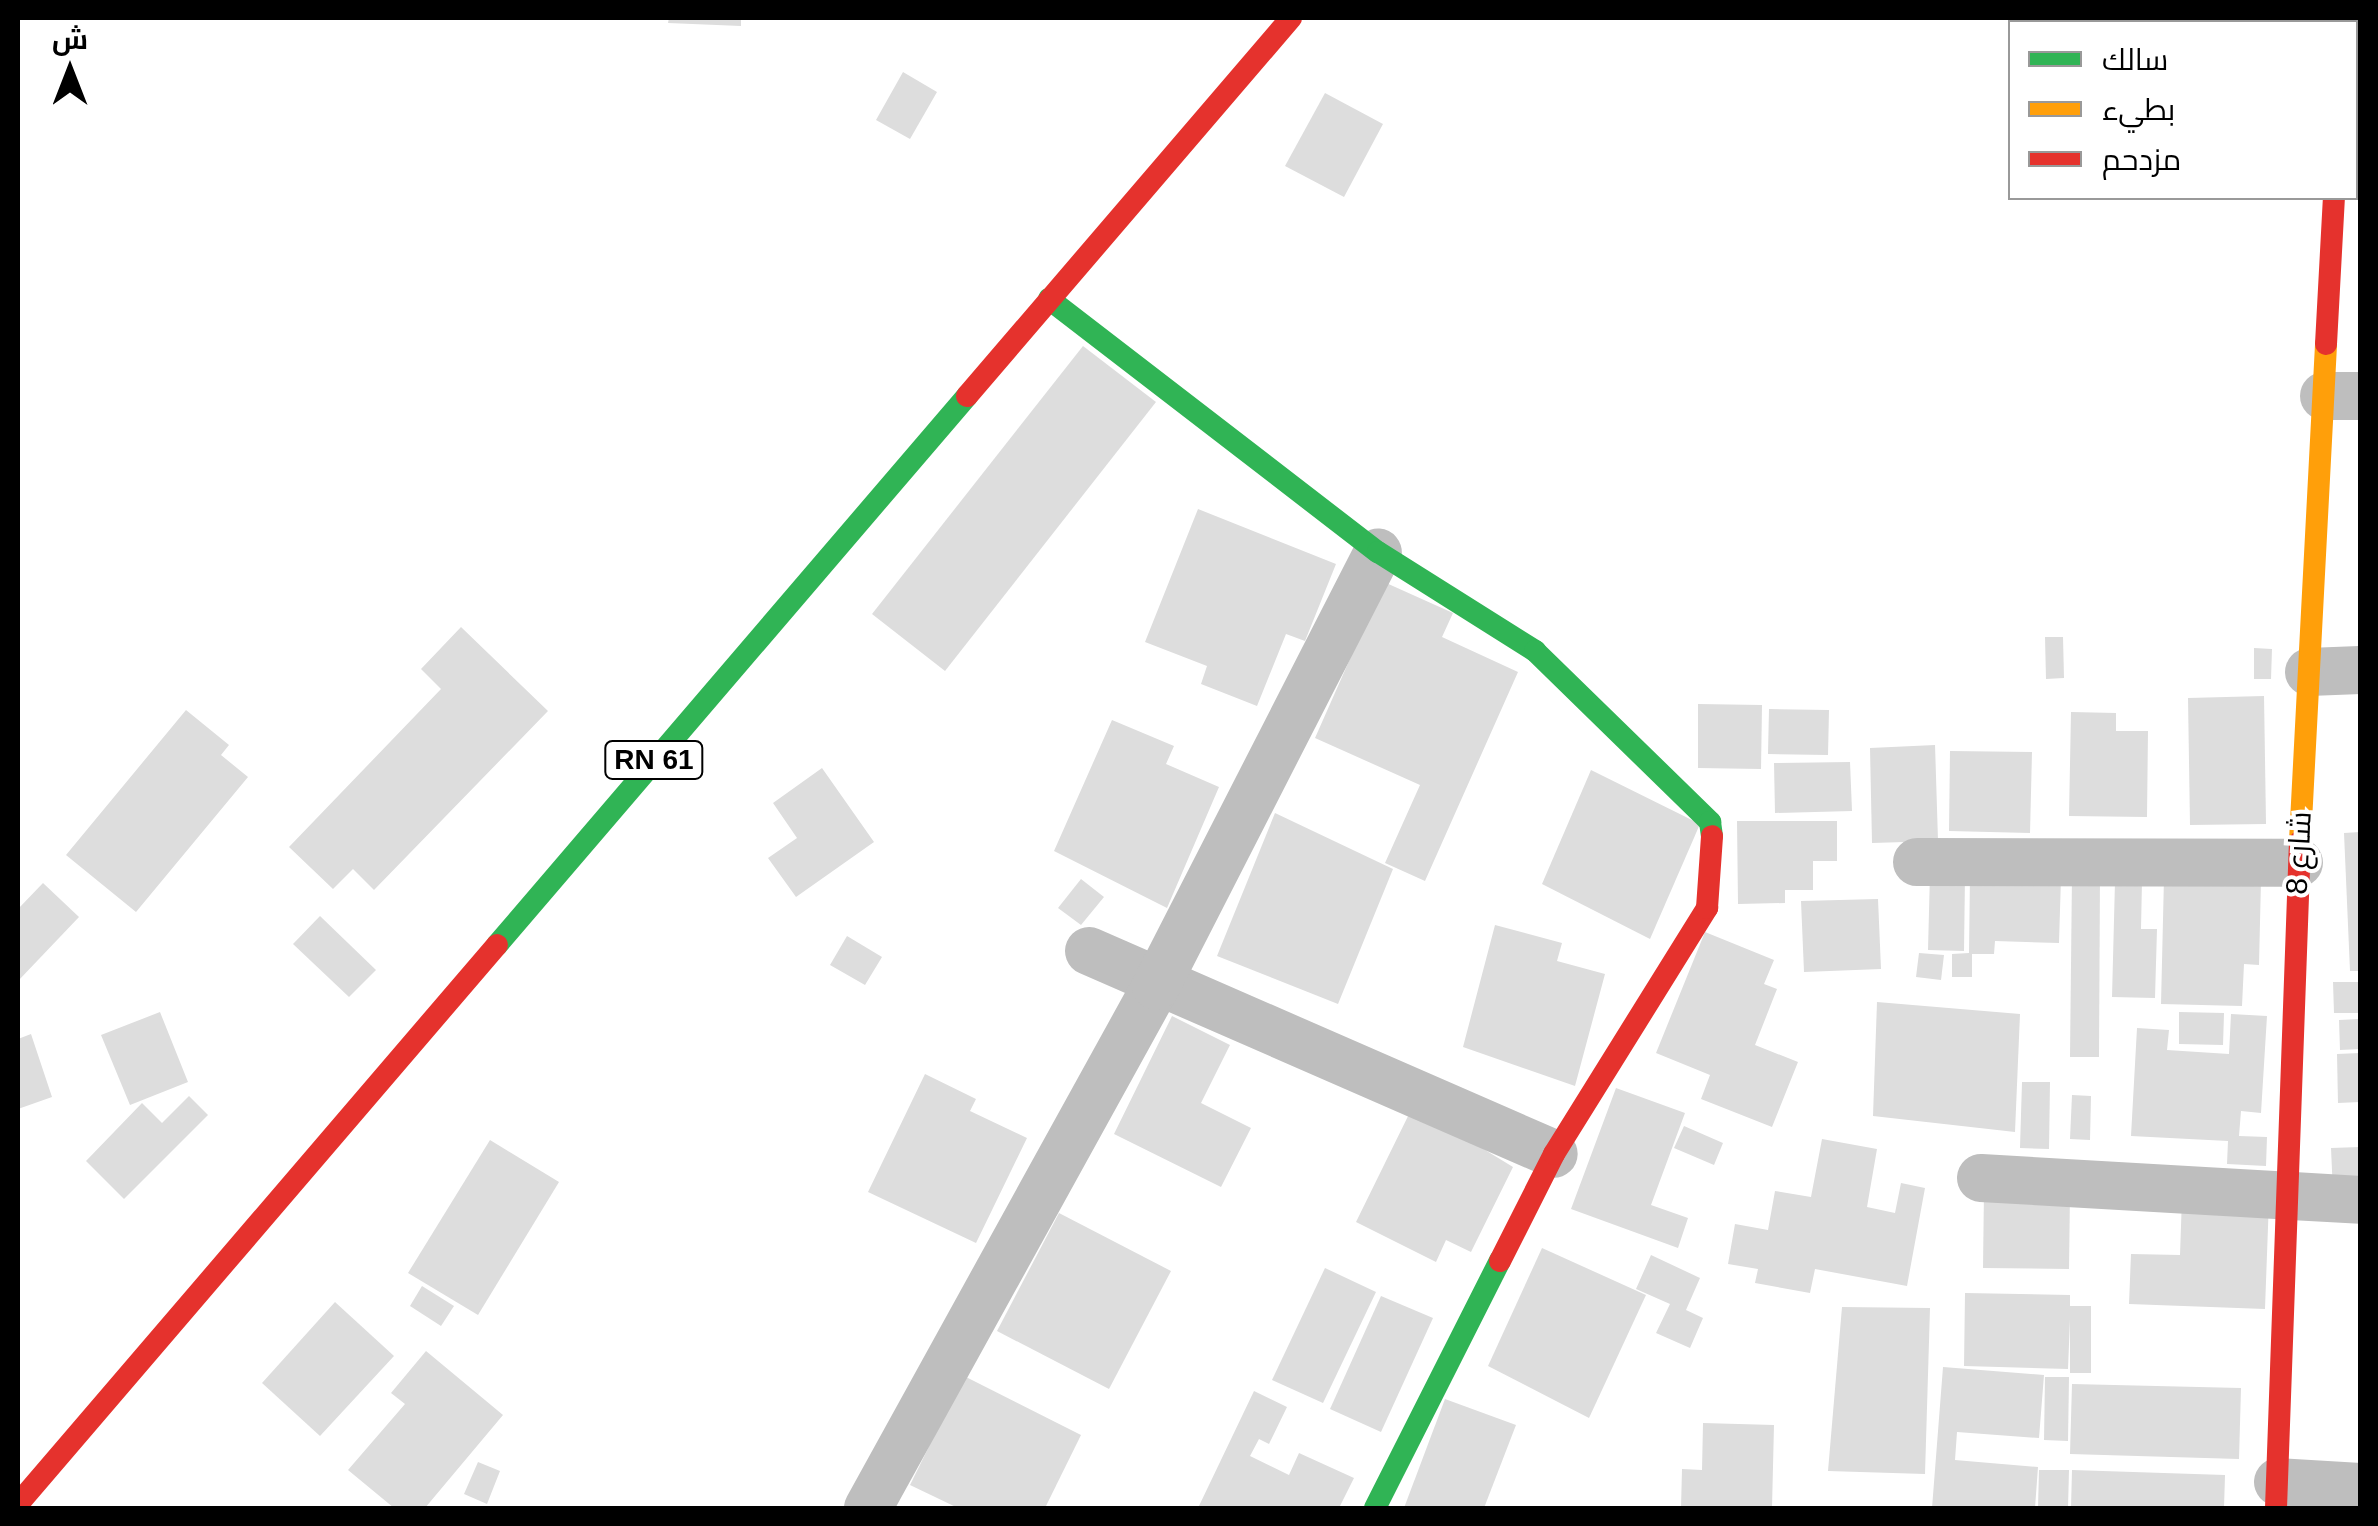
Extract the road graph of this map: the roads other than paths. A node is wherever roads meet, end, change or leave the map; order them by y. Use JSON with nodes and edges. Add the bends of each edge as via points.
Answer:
{"nodes":[{"id":1,"x":1291,"y":18,"type":"edge"},
{"id":2,"x":2334,"y":200,"type":"edge"},
{"id":3,"x":1049,"y":299,"type":"junction"},
{"id":4,"x":2342,"y":396,"type":"edge"},
{"id":5,"x":1378,"y":552,"type":"junction"},
{"id":6,"x":2360,"y":670,"type":"edge"},
{"id":7,"x":2310,"y":672,"type":"junction"},
{"id":8,"x":1917,"y":862,"type":"dead end"},
{"id":9,"x":2299,"y":862,"type":"junction"},
{"id":10,"x":1089,"y":951,"type":"dead end"},
{"id":11,"x":1156,"y":986,"type":"junction"},
{"id":12,"x":1554,"y":1154,"type":"junction"},
{"id":13,"x":1981,"y":1178,"type":"dead end"},
{"id":14,"x":2281,"y":1196,"type":"junction"},
{"id":15,"x":2360,"y":1200,"type":"edge"},
{"id":16,"x":2360,"y":1487,"type":"edge"},
{"id":17,"x":2277,"y":1495,"type":"edge"},
{"id":18,"x":18,"y":1504,"type":"edge"},
{"id":19,"x":868,"y":1508,"type":"edge"},
{"id":20,"x":1376,"y":1508,"type":"edge"}],
"edges":[{"from":1,"to":3,"type":"street","number":"RN 61"},
{"from":2,"to":4,"type":"street","name":"شارع 8"},
{"from":3,"to":5,"type":"street"},
{"from":3,"to":18,"type":"street","number":"RN 61"},
{"from":4,"to":7,"type":"street","name":"شارع 8"},
{"from":5,"to":11,"type":"street"},
{"from":5,"to":12,"type":"street","via":[[1534,651],[1710,822],[1716,862],[1706,908]]},
{"from":6,"to":7,"type":"street"},
{"from":7,"to":9,"type":"street","name":"شارع 8"},
{"from":8,"to":9,"type":"street"},
{"from":9,"to":14,"type":"street","name":"شارع 8"},
{"from":10,"to":11,"type":"street"},
{"from":11,"to":12,"type":"street"},
{"from":11,"to":19,"type":"street"},
{"from":12,"to":20,"type":"street"},
{"from":13,"to":14,"type":"street"},
{"from":14,"to":15,"type":"street"},
{"from":14,"to":17,"type":"street","name":"شارع 8"},
{"from":16,"to":17,"type":"street"}]}
